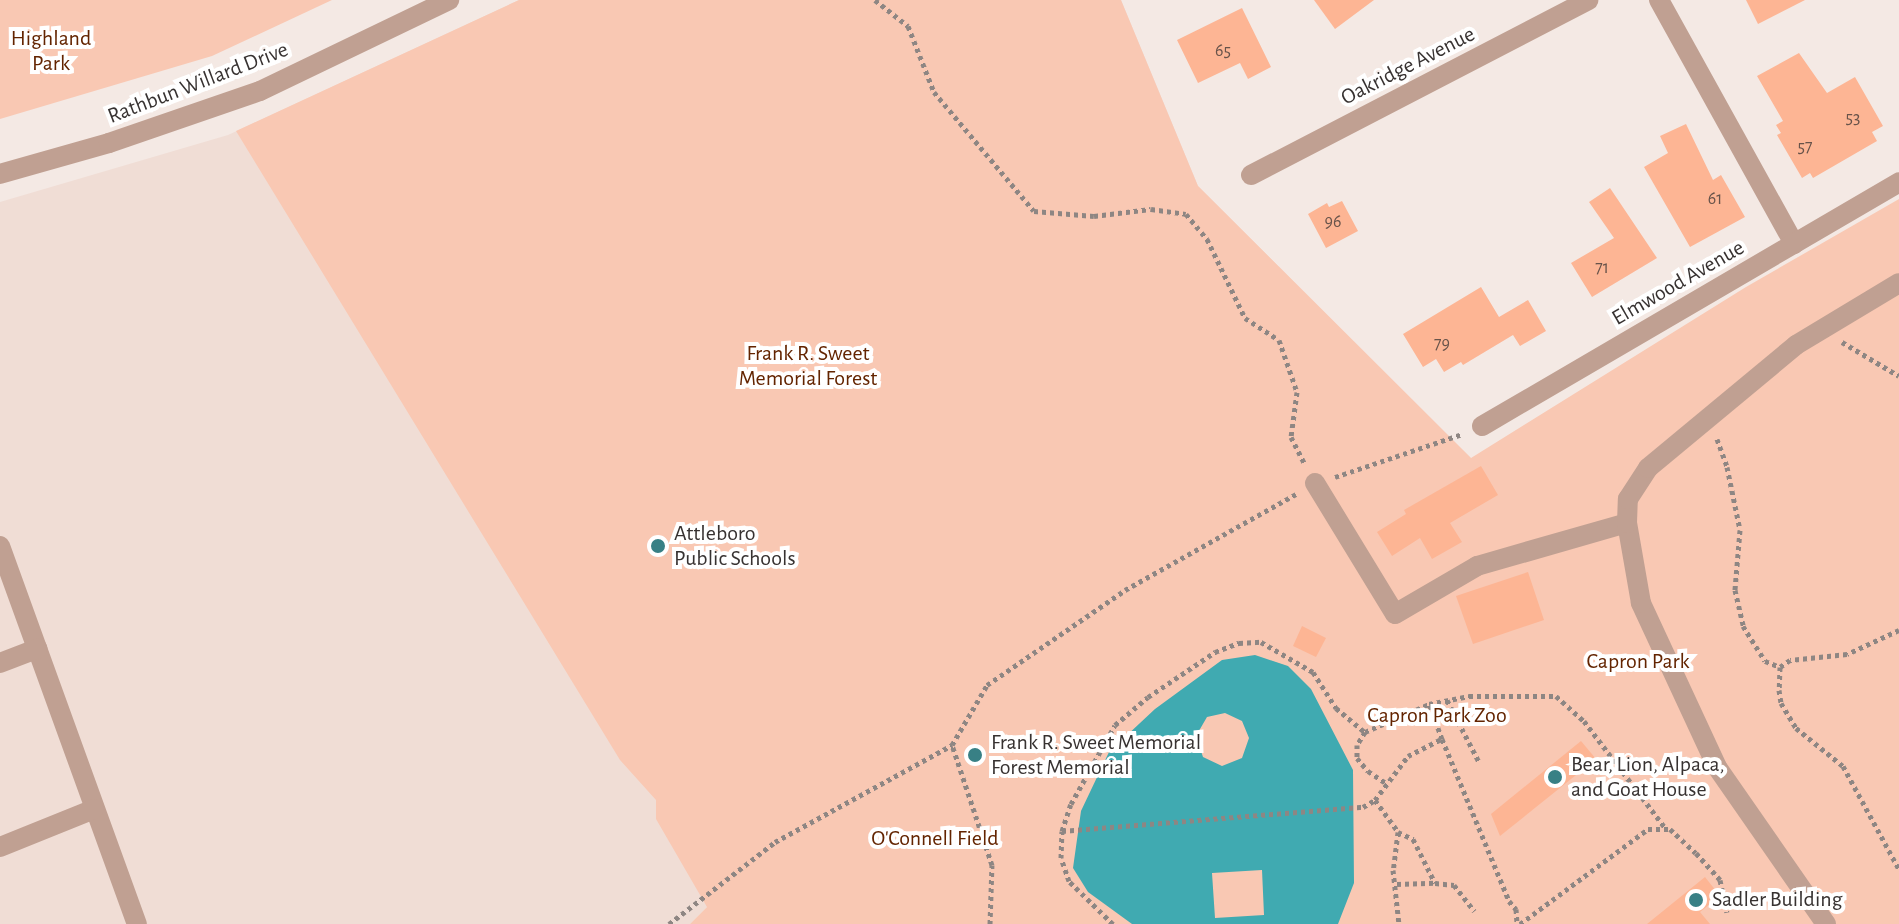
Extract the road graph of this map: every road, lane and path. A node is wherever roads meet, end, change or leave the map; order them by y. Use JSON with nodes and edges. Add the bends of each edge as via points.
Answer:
{"nodes":[{"id":1,"x":449,"y":0,"type":"edge"},
{"id":2,"x":875,"y":0,"type":"edge"},
{"id":3,"x":1588,"y":0,"type":"edge"},
{"id":4,"x":1659,"y":0,"type":"edge"},
{"id":5,"x":0,"y":174,"type":"edge"},
{"id":6,"x":1251,"y":175,"type":"dead end"},
{"id":7,"x":1899,"y":182,"type":"edge"},
{"id":8,"x":1794,"y":244,"type":"junction"},
{"id":9,"x":1899,"y":283,"type":"edge"},
{"id":10,"x":1820,"y":329,"type":"junction"},
{"id":11,"x":1899,"y":376,"type":"edge"},
{"id":12,"x":1708,"y":416,"type":"junction"},
{"id":13,"x":1482,"y":426,"type":"joint"},
{"id":14,"x":1315,"y":483,"type":"junction"},
{"id":15,"x":1627,"y":523,"type":"junction"},
{"id":16,"x":0,"y":546,"type":"edge"},
{"id":17,"x":6,"y":580,"type":"edge"},
{"id":18,"x":1899,"y":630,"type":"edge"},
{"id":19,"x":37,"y":649,"type":"junction"},
{"id":20,"x":0,"y":663,"type":"edge"},
{"id":21,"x":1780,"y":667,"type":"junction"},
{"id":22,"x":1447,"y":700,"type":"junction"},
{"id":23,"x":1429,"y":704,"type":"junction"},
{"id":24,"x":1365,"y":732,"type":"junction"},
{"id":25,"x":1442,"y":739,"type":"junction"},
{"id":26,"x":952,"y":745,"type":"junction"},
{"id":27,"x":1479,"y":762,"type":"dead end"},
{"id":28,"x":1387,"y":784,"type":"junction"},
{"id":29,"x":1375,"y":800,"type":"junction"},
{"id":30,"x":94,"y":809,"type":"junction"},
{"id":31,"x":1666,"y":829,"type":"junction"},
{"id":32,"x":1062,"y":831,"type":"junction"},
{"id":33,"x":1398,"y":832,"type":"junction"},
{"id":34,"x":0,"y":847,"type":"edge"},
{"id":35,"x":1899,"y":869,"type":"edge"},
{"id":36,"x":1435,"y":883,"type":"junction"},
{"id":37,"x":1397,"y":884,"type":"junction"},
{"id":38,"x":1474,"y":911,"type":"dead end"},
{"id":39,"x":1727,"y":912,"type":"dead end"},
{"id":40,"x":137,"y":924,"type":"edge"},
{"id":41,"x":669,"y":924,"type":"edge"},
{"id":42,"x":990,"y":924,"type":"edge"},
{"id":43,"x":1113,"y":924,"type":"edge"},
{"id":44,"x":1399,"y":924,"type":"edge"},
{"id":45,"x":1518,"y":924,"type":"edge"},
{"id":46,"x":1826,"y":924,"type":"edge"}],
"edges":[{"from":1,"to":5,"type":"street","name":"Rathbun Willard Drive","via":[[260,91]]},
{"from":2,"to":14,"type":"path","via":[[908,26],[934,92],[1034,211],[1094,216],[1151,209],[1186,214],[1207,239],[1245,318],[1279,340],[1297,392],[1291,437]]},
{"from":3,"to":6,"type":"street","name":"Oakridge Avenue"},
{"from":4,"to":8,"type":"street"},
{"from":7,"to":8,"type":"street","name":"Elmwood Avenue"},
{"from":8,"to":13,"type":"street","name":"Elmwood Avenue"},
{"from":9,"to":10,"type":"street"},
{"from":10,"to":11,"type":"path"},
{"from":10,"to":12,"type":"street"},
{"from":12,"to":15,"type":"street","via":[[1648,468],[1628,499]]},
{"from":12,"to":21,"type":"path","via":[[1727,467],[1740,530],[1735,590],[1743,626],[1765,661]]},
{"from":13,"to":14,"type":"path"},
{"from":14,"to":15,"type":"street","via":[[1395,614],[1477,566]]},
{"from":14,"to":26,"type":"path","via":[[1125,590],[987,685]]},
{"from":15,"to":46,"type":"street","via":[[1641,603],[1717,767]]},
{"from":16,"to":17,"type":"street"},
{"from":17,"to":19,"type":"street"},
{"from":18,"to":21,"type":"path","via":[[1847,654],[1790,660]]},
{"from":19,"to":20,"type":"street"},
{"from":19,"to":30,"type":"street"},
{"from":21,"to":35,"type":"path","via":[[1779,690],[1787,716],[1843,766]]},
{"from":22,"to":23,"type":"path"},
{"from":22,"to":27,"type":"path"},
{"from":22,"to":31,"type":"path","via":[[1556,696],[1584,721]]},
{"from":23,"to":24,"type":"path"},
{"from":23,"to":25,"type":"path"},
{"from":24,"to":28,"type":"path","via":[[1357,758]]},
{"from":24,"to":32,"type":"path","via":[[1336,708],[1313,672],[1261,642],[1239,643],[1148,697],[1115,725],[1071,804]]},
{"from":25,"to":28,"type":"path","via":[[1408,756]]},
{"from":25,"to":45,"type":"path"},
{"from":26,"to":41,"type":"path","via":[[775,842]]},
{"from":26,"to":42,"type":"path","via":[[992,865]]},
{"from":28,"to":29,"type":"path"},
{"from":29,"to":32,"type":"path","via":[[1363,807]]},
{"from":29,"to":33,"type":"path"},
{"from":30,"to":34,"type":"street"},
{"from":30,"to":40,"type":"street"},
{"from":31,"to":39,"type":"path","via":[[1720,880]]},
{"from":31,"to":45,"type":"path","via":[[1648,829]]},
{"from":32,"to":43,"type":"path","via":[[1061,858],[1069,881]]},
{"from":33,"to":36,"type":"path","via":[[1413,839]]},
{"from":33,"to":37,"type":"path","via":[[1393,870]]},
{"from":36,"to":37,"type":"path"},
{"from":36,"to":38,"type":"path","via":[[1454,885]]},
{"from":37,"to":44,"type":"path"}]}
